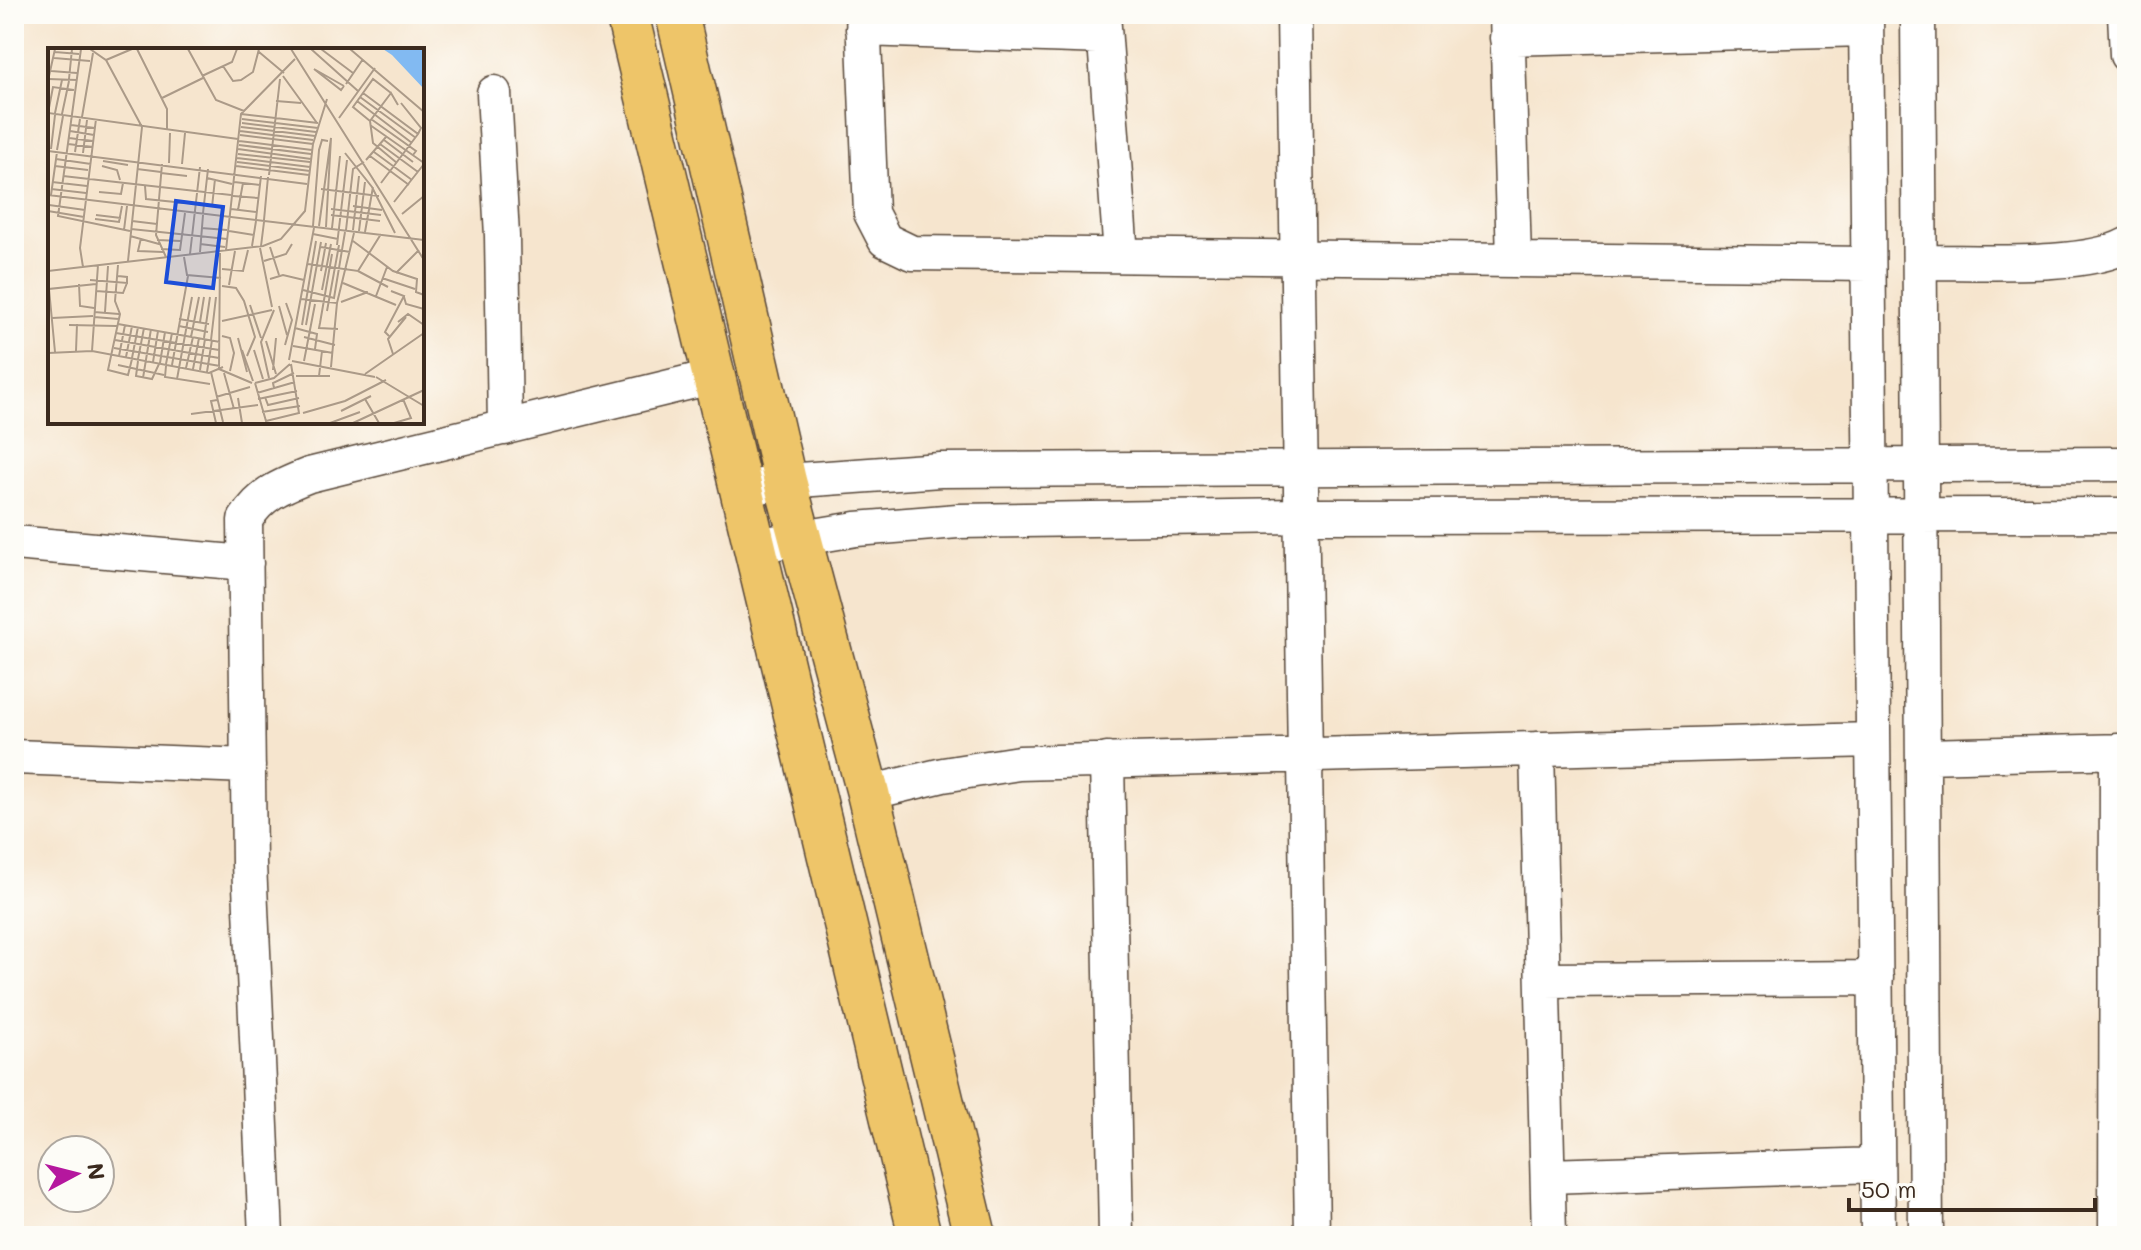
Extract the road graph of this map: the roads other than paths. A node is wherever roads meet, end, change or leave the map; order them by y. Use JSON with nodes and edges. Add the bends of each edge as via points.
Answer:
{"nodes":[{"id":1,"x":627,"y":14,"type":"edge"},
{"id":2,"x":677,"y":14,"type":"edge"},
{"id":3,"x":1294,"y":14,"type":"edge"},
{"id":4,"x":1918,"y":14,"type":"edge"},
{"id":5,"x":2125,"y":14,"type":"edge"},
{"id":6,"x":863,"y":21,"type":"edge"},
{"id":7,"x":1866,"y":22,"type":"edge"},
{"id":8,"x":1104,"y":26,"type":"edge"},
{"id":9,"x":1507,"y":26,"type":"edge"},
{"id":10,"x":2127,"y":55,"type":"edge"},
{"id":11,"x":494,"y":93,"type":"dead end"},
{"id":12,"x":2127,"y":245,"type":"edge"},
{"id":13,"x":1121,"y":255,"type":"junction"},
{"id":14,"x":1297,"y":258,"type":"junction"},
{"id":15,"x":1514,"y":260,"type":"junction"},
{"id":16,"x":1920,"y":262,"type":"junction"},
{"id":17,"x":1868,"y":264,"type":"junction"},
{"id":18,"x":715,"y":376,"type":"junction"},
{"id":19,"x":505,"y":428,"type":"junction"},
{"id":20,"x":2127,"y":464,"type":"edge"},
{"id":21,"x":1870,"y":465,"type":"junction"},
{"id":22,"x":1922,"y":465,"type":"junction"},
{"id":23,"x":1301,"y":468,"type":"junction"},
{"id":24,"x":785,"y":481,"type":"junction"},
{"id":25,"x":742,"y":490,"type":"junction"},
{"id":26,"x":1871,"y":515,"type":"junction"},
{"id":27,"x":1922,"y":515,"type":"junction"},
{"id":28,"x":2127,"y":515,"type":"edge"},
{"id":29,"x":1301,"y":516,"type":"junction"},
{"id":30,"x":799,"y":539,"type":"junction"},
{"id":31,"x":14,"y":543,"type":"edge"},
{"id":32,"x":754,"y":546,"type":"junction"},
{"id":33,"x":246,"y":563,"type":"junction"},
{"id":34,"x":1873,"y":740,"type":"junction"},
{"id":35,"x":1537,"y":749,"type":"junction"},
{"id":36,"x":2122,"y":751,"type":"edge"},
{"id":37,"x":1305,"y":755,"type":"junction"},
{"id":38,"x":1924,"y":756,"type":"junction"},
{"id":39,"x":14,"y":757,"type":"edge"},
{"id":40,"x":1107,"y":760,"type":"junction"},
{"id":41,"x":248,"y":766,"type":"junction"},
{"id":42,"x":868,"y":793,"type":"junction"},
{"id":43,"x":2122,"y":968,"type":"edge"},
{"id":44,"x":1876,"y":978,"type":"junction"},
{"id":45,"x":1543,"y":980,"type":"junction"},
{"id":46,"x":1877,"y":1165,"type":"junction"},
{"id":47,"x":2122,"y":1168,"type":"edge"},
{"id":48,"x":1548,"y":1176,"type":"junction"},
{"id":49,"x":266,"y":1236,"type":"edge"},
{"id":50,"x":920,"y":1236,"type":"edge"},
{"id":51,"x":975,"y":1236,"type":"edge"},
{"id":52,"x":1116,"y":1236,"type":"edge"},
{"id":53,"x":1312,"y":1236,"type":"edge"},
{"id":54,"x":1549,"y":1236,"type":"edge"},
{"id":55,"x":1878,"y":1236,"type":"edge"},
{"id":56,"x":1926,"y":1236,"type":"edge"},
{"id":57,"x":2116,"y":1236,"type":"edge"}],
"edges":[{"from":1,"to":18,"type":"main road"},
{"from":2,"to":24,"type":"main road"},
{"from":3,"to":14,"type":"street"},
{"from":4,"to":16,"type":"street"},
{"from":5,"to":10,"type":"street"},
{"from":6,"to":8,"type":"street"},
{"from":6,"to":13,"type":"street","via":[[871,213],[885,240],[912,253]]},
{"from":7,"to":9,"type":"street"},
{"from":7,"to":17,"type":"street"},
{"from":8,"to":13,"type":"street"},
{"from":9,"to":15,"type":"street"},
{"from":11,"to":19,"type":"street"},
{"from":12,"to":16,"type":"street","via":[[2111,254],[2075,258]]},
{"from":13,"to":14,"type":"street"},
{"from":14,"to":15,"type":"street"},
{"from":14,"to":23,"type":"street"},
{"from":15,"to":17,"type":"street"},
{"from":16,"to":22,"type":"street"},
{"from":17,"to":21,"type":"street"},
{"from":18,"to":19,"type":"street"},
{"from":18,"to":25,"type":"main road"},
{"from":19,"to":33,"type":"street","via":[[309,475],[272,490],[245,520]]},
{"from":20,"to":22,"type":"street"},
{"from":21,"to":22,"type":"street"},
{"from":21,"to":23,"type":"street"},
{"from":21,"to":26,"type":"street"},
{"from":22,"to":27,"type":"street"},
{"from":23,"to":24,"type":"street","via":[[940,470]]},
{"from":23,"to":29,"type":"street"},
{"from":24,"to":25,"type":"street"},
{"from":24,"to":30,"type":"main road"},
{"from":25,"to":32,"type":"main road"},
{"from":26,"to":27,"type":"street"},
{"from":26,"to":29,"type":"street"},
{"from":26,"to":34,"type":"street"},
{"from":27,"to":28,"type":"street"},
{"from":27,"to":38,"type":"street"},
{"from":29,"to":30,"type":"street","via":[[958,521]]},
{"from":29,"to":37,"type":"street"},
{"from":30,"to":32,"type":"street"},
{"from":30,"to":42,"type":"main road"},
{"from":31,"to":33,"type":"street"},
{"from":32,"to":50,"type":"main road"},
{"from":33,"to":41,"type":"street"},
{"from":34,"to":35,"type":"street"},
{"from":34,"to":44,"type":"street"},
{"from":35,"to":37,"type":"street"},
{"from":35,"to":45,"type":"street"},
{"from":36,"to":38,"type":"street"},
{"from":36,"to":43,"type":"street"},
{"from":37,"to":40,"type":"street"},
{"from":37,"to":53,"type":"street"},
{"from":38,"to":56,"type":"street"},
{"from":39,"to":41,"type":"street"},
{"from":40,"to":42,"type":"street","via":[[1019,763]]},
{"from":40,"to":52,"type":"street"},
{"from":41,"to":49,"type":"street"},
{"from":42,"to":51,"type":"main road"},
{"from":43,"to":47,"type":"street"},
{"from":44,"to":45,"type":"street"},
{"from":44,"to":46,"type":"street"},
{"from":45,"to":48,"type":"street"},
{"from":46,"to":48,"type":"street"},
{"from":46,"to":55,"type":"street"},
{"from":47,"to":57,"type":"street"},
{"from":48,"to":54,"type":"street"}]}
